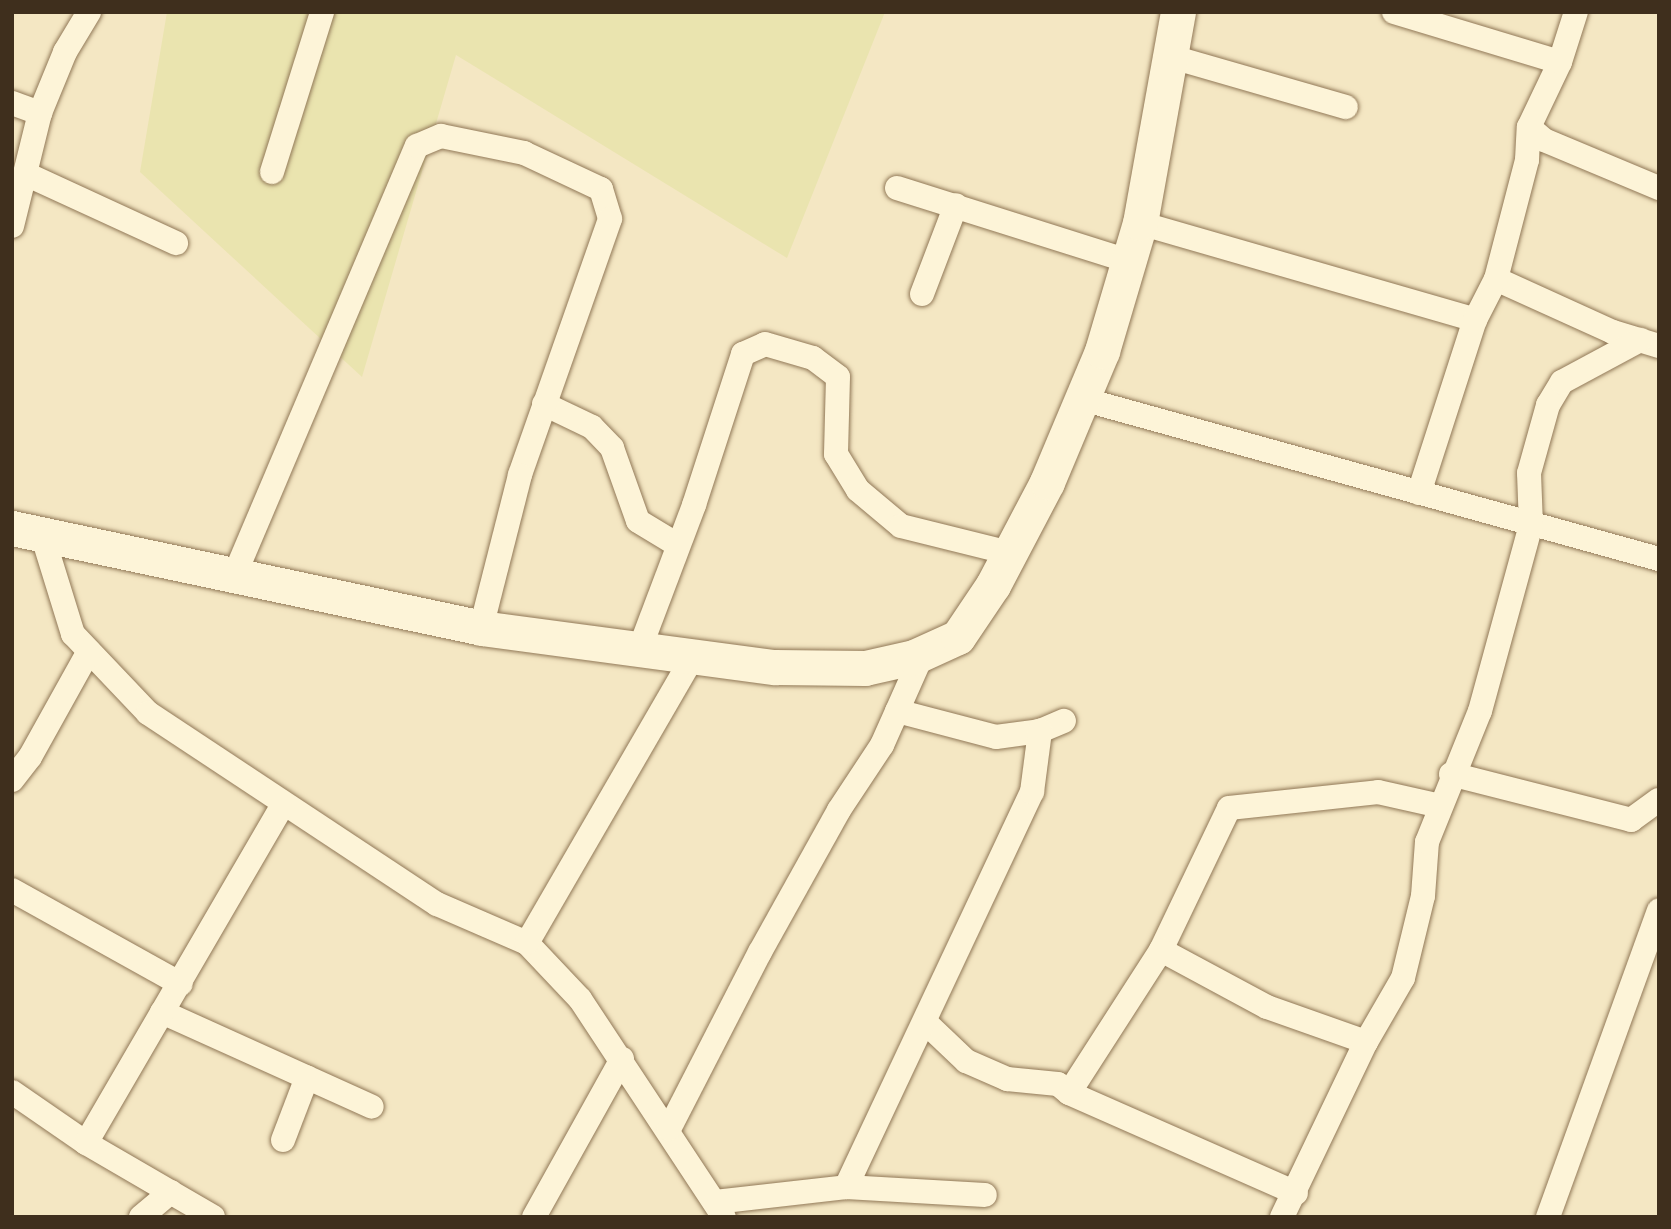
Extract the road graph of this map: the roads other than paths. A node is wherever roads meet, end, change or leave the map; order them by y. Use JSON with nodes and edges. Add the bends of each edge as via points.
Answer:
{"nodes":[{"id":1,"x":89,"y":12,"type":"edge"},
{"id":2,"x":322,"y":12,"type":"edge"},
{"id":3,"x":1178,"y":12,"type":"edge"},
{"id":4,"x":1394,"y":12,"type":"edge"},
{"id":5,"x":1576,"y":12,"type":"edge"},
{"id":6,"x":1169,"y":56,"type":"junction"},
{"id":7,"x":1560,"y":62,"type":"junction"},
{"id":8,"x":12,"y":103,"type":"edge"},
{"id":9,"x":1346,"y":107,"type":"dead end"},
{"id":10,"x":40,"y":113,"type":"junction"},
{"id":11,"x":1529,"y":127,"type":"junction"},
{"id":12,"x":272,"y":172,"type":"dead end"},
{"id":13,"x":28,"y":175,"type":"junction"},
{"id":14,"x":897,"y":188,"type":"dead end"},
{"id":15,"x":1659,"y":188,"type":"edge"},
{"id":16,"x":956,"y":205,"type":"junction"},
{"id":17,"x":1140,"y":223,"type":"junction"},
{"id":18,"x":12,"y":226,"type":"edge"},
{"id":19,"x":176,"y":243,"type":"dead end"},
{"id":20,"x":1129,"y":261,"type":"junction"},
{"id":21,"x":1496,"y":279,"type":"junction"},
{"id":22,"x":922,"y":294,"type":"dead end"},
{"id":23,"x":1475,"y":320,"type":"junction"},
{"id":24,"x":1650,"y":343,"type":"edge"},
{"id":25,"x":1082,"y":399,"type":"junction"},
{"id":26,"x":544,"y":404,"type":"junction"},
{"id":27,"x":1419,"y":492,"type":"junction"},
{"id":28,"x":1531,"y":525,"type":"junction"},
{"id":29,"x":27,"y":531,"type":"edge"},
{"id":30,"x":676,"y":544,"type":"junction"},
{"id":31,"x":1010,"y":553,"type":"junction"},
{"id":32,"x":1659,"y":559,"type":"edge"},
{"id":33,"x":235,"y":574,"type":"junction"},
{"id":34,"x":481,"y":628,"type":"junction"},
{"id":35,"x":640,"y":648,"type":"junction"},
{"id":36,"x":89,"y":651,"type":"junction"},
{"id":37,"x":923,"y":653,"type":"junction"},
{"id":38,"x":694,"y":655,"type":"junction"},
{"id":39,"x":897,"y":711,"type":"junction"},
{"id":40,"x":1064,"y":721,"type":"dead end"},
{"id":41,"x":1040,"y":731,"type":"junction"},
{"id":42,"x":1451,"y":774,"type":"junction"},
{"id":43,"x":12,"y":780,"type":"edge"},
{"id":44,"x":1659,"y":800,"type":"edge"},
{"id":45,"x":283,"y":804,"type":"junction"},
{"id":46,"x":1440,"y":806,"type":"junction"},
{"id":47,"x":12,"y":890,"type":"edge"},
{"id":48,"x":1659,"y":910,"type":"edge"},
{"id":49,"x":527,"y":943,"type":"junction"},
{"id":50,"x":1161,"y":950,"type":"junction"},
{"id":51,"x":181,"y":984,"type":"junction"},
{"id":52,"x":162,"y":1012,"type":"junction"},
{"id":53,"x":925,"y":1022,"type":"junction"},
{"id":54,"x":1366,"y":1042,"type":"junction"},
{"id":55,"x":622,"y":1059,"type":"junction"},
{"id":56,"x":307,"y":1077,"type":"junction"},
{"id":57,"x":12,"y":1092,"type":"edge"},
{"id":58,"x":1069,"y":1093,"type":"junction"},
{"id":59,"x":372,"y":1107,"type":"dead end"},
{"id":60,"x":669,"y":1129,"type":"junction"},
{"id":61,"x":284,"y":1140,"type":"dead end"},
{"id":62,"x":86,"y":1143,"type":"junction"},
{"id":63,"x":846,"y":1187,"type":"junction"},
{"id":64,"x":171,"y":1192,"type":"junction"},
{"id":65,"x":1296,"y":1193,"type":"junction"},
{"id":66,"x":985,"y":1195,"type":"dead end"},
{"id":67,"x":719,"y":1209,"type":"edge"},
{"id":68,"x":141,"y":1217,"type":"edge"},
{"id":69,"x":213,"y":1217,"type":"edge"},
{"id":70,"x":534,"y":1217,"type":"edge"},
{"id":71,"x":1282,"y":1217,"type":"edge"},
{"id":72,"x":1548,"y":1217,"type":"edge"}],
"edges":[{"from":1,"to":10,"type":"street","via":[[65,52]]},
{"from":2,"to":12,"type":"street"},
{"from":3,"to":6,"type":"street"},
{"from":4,"to":7,"type":"street"},
{"from":5,"to":7,"type":"street"},
{"from":6,"to":9,"type":"street"},
{"from":6,"to":17,"type":"street"},
{"from":7,"to":11,"type":"street"},
{"from":8,"to":10,"type":"street"},
{"from":10,"to":13,"type":"street"},
{"from":11,"to":15,"type":"street","via":[[1544,140]]},
{"from":11,"to":21,"type":"street","via":[[1527,160]]},
{"from":13,"to":18,"type":"street"},
{"from":13,"to":19,"type":"street"},
{"from":14,"to":16,"type":"street"},
{"from":16,"to":20,"type":"street"},
{"from":16,"to":22,"type":"street"},
{"from":17,"to":20,"type":"street"},
{"from":17,"to":23,"type":"street"},
{"from":20,"to":25,"type":"street"},
{"from":21,"to":23,"type":"street"},
{"from":21,"to":24,"type":"street"},
{"from":23,"to":27,"type":"street"},
{"from":24,"to":28,"type":"street","via":[[1562,382],[1548,405],[1529,473]]},
{"from":25,"to":27,"type":"street"},
{"from":25,"to":31,"type":"street"},
{"from":26,"to":30,"type":"street","via":[[599,434],[612,448],[638,521]]},
{"from":26,"to":33,"type":"street","via":[[610,219],[601,189],[524,153],[441,136],[417,146]]},
{"from":26,"to":34,"type":"street","via":[[520,475]]},
{"from":27,"to":28,"type":"street"},
{"from":28,"to":32,"type":"street"},
{"from":28,"to":42,"type":"street","via":[[1480,711]]},
{"from":29,"to":33,"type":"street"},
{"from":29,"to":36,"type":"street","via":[[72,634]]},
{"from":30,"to":31,"type":"street","via":[[694,505],[743,354],[765,344],[813,358],[838,377],[836,454],[858,489],[901,526]]},
{"from":30,"to":35,"type":"street"},
{"from":31,"to":37,"type":"street","via":[[958,637]]},
{"from":33,"to":34,"type":"street"},
{"from":34,"to":35,"type":"street"},
{"from":35,"to":38,"type":"street"},
{"from":36,"to":43,"type":"street","via":[[30,757]]},
{"from":36,"to":45,"type":"street","via":[[148,713]]},
{"from":37,"to":38,"type":"street","via":[[865,668],[775,667]]},
{"from":37,"to":39,"type":"street"},
{"from":38,"to":49,"type":"street"},
{"from":39,"to":41,"type":"street","via":[[996,737]]},
{"from":39,"to":60,"type":"street","via":[[766,940]]},
{"from":40,"to":41,"type":"street"},
{"from":41,"to":53,"type":"street","via":[[1032,792]]},
{"from":42,"to":44,"type":"street","via":[[1631,820]]},
{"from":42,"to":46,"type":"street"},
{"from":45,"to":49,"type":"street","via":[[437,904]]},
{"from":45,"to":51,"type":"street"},
{"from":46,"to":50,"type":"street","via":[[1378,792],[1229,808]]},
{"from":46,"to":54,"type":"street","via":[[1427,842],[1423,896],[1403,978]]},
{"from":47,"to":51,"type":"street"},
{"from":48,"to":72,"type":"street"},
{"from":49,"to":55,"type":"street","via":[[580,999]]},
{"from":50,"to":54,"type":"street","via":[[1267,1007]]},
{"from":50,"to":58,"type":"street"},
{"from":51,"to":52,"type":"street"},
{"from":52,"to":56,"type":"street"},
{"from":52,"to":62,"type":"street","via":[[124,1070]]},
{"from":53,"to":58,"type":"street","via":[[966,1061],[1007,1079],[1058,1084]]},
{"from":53,"to":63,"type":"street"},
{"from":54,"to":65,"type":"street"},
{"from":55,"to":60,"type":"street"},
{"from":55,"to":70,"type":"street"},
{"from":56,"to":59,"type":"street"},
{"from":56,"to":61,"type":"street"},
{"from":57,"to":62,"type":"street"},
{"from":58,"to":65,"type":"street"},
{"from":60,"to":67,"type":"street"},
{"from":62,"to":64,"type":"street"},
{"from":63,"to":66,"type":"street"},
{"from":63,"to":67,"type":"street"},
{"from":64,"to":68,"type":"street"},
{"from":64,"to":69,"type":"street"},
{"from":65,"to":71,"type":"street"}]}
